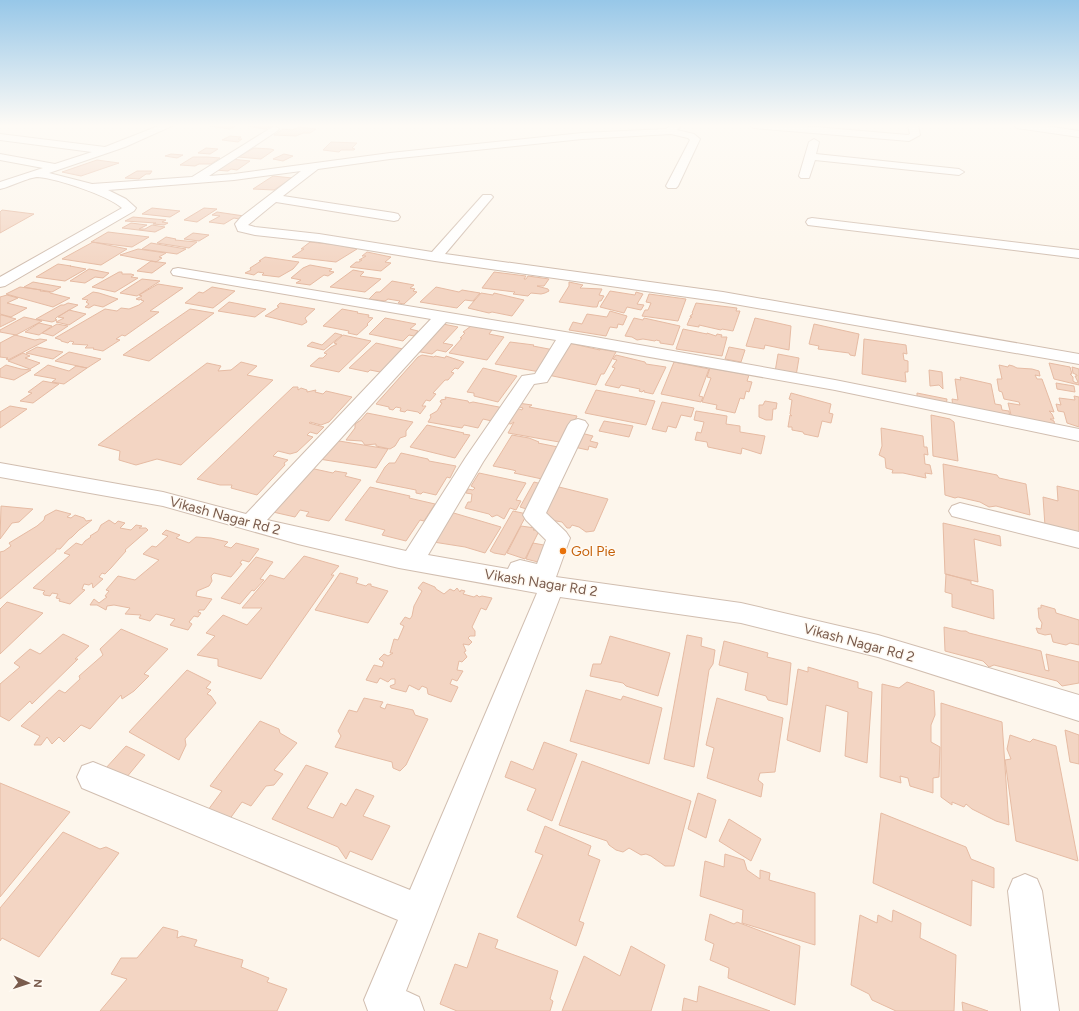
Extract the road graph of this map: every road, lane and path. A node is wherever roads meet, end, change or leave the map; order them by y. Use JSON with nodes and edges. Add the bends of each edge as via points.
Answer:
{"nodes":[{"id":1,"x":43,"y":172,"type":"edge"},
{"id":2,"x":206,"y":172,"type":"edge"},
{"id":3,"x":262,"y":172,"type":"edge"},
{"id":4,"x":307,"y":172,"type":"edge"},
{"id":5,"x":679,"y":172,"type":"edge"},
{"id":6,"x":806,"y":172,"type":"edge"},
{"id":7,"x":38,"y":174,"type":"junction"},
{"id":8,"x":805,"y":176,"type":"dead end"},
{"id":9,"x":194,"y":180,"type":"junction"},
{"id":10,"x":0,"y":186,"type":"edge"},
{"id":11,"x":672,"y":186,"type":"dead end"},
{"id":12,"x":90,"y":188,"type":"junction"},
{"id":13,"x":487,"y":197,"type":"dead end"},
{"id":14,"x":273,"y":198,"type":"junction"},
{"id":15,"x":394,"y":217,"type":"dead end"},
{"id":16,"x":812,"y":222,"type":"dead end"},
{"id":17,"x":1079,"y":254,"type":"edge"},
{"id":18,"x":435,"y":257,"type":"junction"},
{"id":19,"x":178,"y":272,"type":"dead end"},
{"id":20,"x":0,"y":283,"type":"edge"},
{"id":21,"x":442,"y":316,"type":"junction"},
{"id":22,"x":566,"y":338,"type":"junction"},
{"id":23,"x":1079,"y":359,"type":"edge"},
{"id":24,"x":578,"y":426,"type":"dead end"},
{"id":25,"x":1079,"y":435,"type":"edge"},
{"id":26,"x":0,"y":470,"type":"edge"},
{"id":27,"x":960,"y":511,"type":"dead end"},
{"id":28,"x":251,"y":523,"type":"junction"},
{"id":29,"x":1079,"y":540,"type":"edge"},
{"id":30,"x":412,"y":561,"type":"junction"},
{"id":31,"x":509,"y":579,"type":"junction"},
{"id":32,"x":552,"y":586,"type":"junction"},
{"id":33,"x":1079,"y":708,"type":"edge"},
{"id":34,"x":93,"y":777,"type":"dead end"},
{"id":35,"x":1025,"y":890,"type":"dead end"},
{"id":36,"x":420,"y":912,"type":"junction"},
{"id":37,"x":388,"y":1007,"type":"edge"},
{"id":38,"x":1040,"y":1011,"type":"edge"}],
"edges":[{"from":1,"to":7,"type":"street"},
{"from":2,"to":9,"type":"street"},
{"from":3,"to":9,"type":"street"},
{"from":4,"to":14,"type":"street"},
{"from":5,"to":11,"type":"street"},
{"from":6,"to":8,"type":"street"},
{"from":7,"to":10,"type":"street"},
{"from":7,"to":12,"type":"street"},
{"from":9,"to":12,"type":"street"},
{"from":12,"to":20,"type":"street","via":[[123,201],[130,208]]},
{"from":13,"to":18,"type":"street"},
{"from":14,"to":15,"type":"street"},
{"from":14,"to":18,"type":"street","via":[[245,220],[241,224],[243,228]]},
{"from":16,"to":17,"type":"street"},
{"from":18,"to":23,"type":"street","via":[[723,298]]},
{"from":19,"to":21,"type":"street"},
{"from":21,"to":22,"type":"street"},
{"from":21,"to":28,"type":"street"},
{"from":22,"to":25,"type":"street","via":[[835,385]]},
{"from":22,"to":30,"type":"street","via":[[541,378],[528,380],[472,462]]},
{"from":24,"to":31,"type":"street","via":[[534,515],[558,538],[545,575],[513,568]]},
{"from":26,"to":28,"type":"street","name":"Vikash Nagar Rd 2","via":[[163,499]]},
{"from":27,"to":29,"type":"street"},
{"from":28,"to":30,"type":"street","name":"Vikash Nagar Rd 2"},
{"from":30,"to":31,"type":"street","name":"Vikash Nagar Rd 2"},
{"from":31,"to":32,"type":"street","name":"Vikash Nagar Rd 2"},
{"from":32,"to":33,"type":"street","name":"Vikash Nagar Rd 2","via":[[756,617],[878,646]]},
{"from":32,"to":36,"type":"street"},
{"from":34,"to":36,"type":"street"},
{"from":35,"to":38,"type":"street"},
{"from":36,"to":37,"type":"street"}]}
